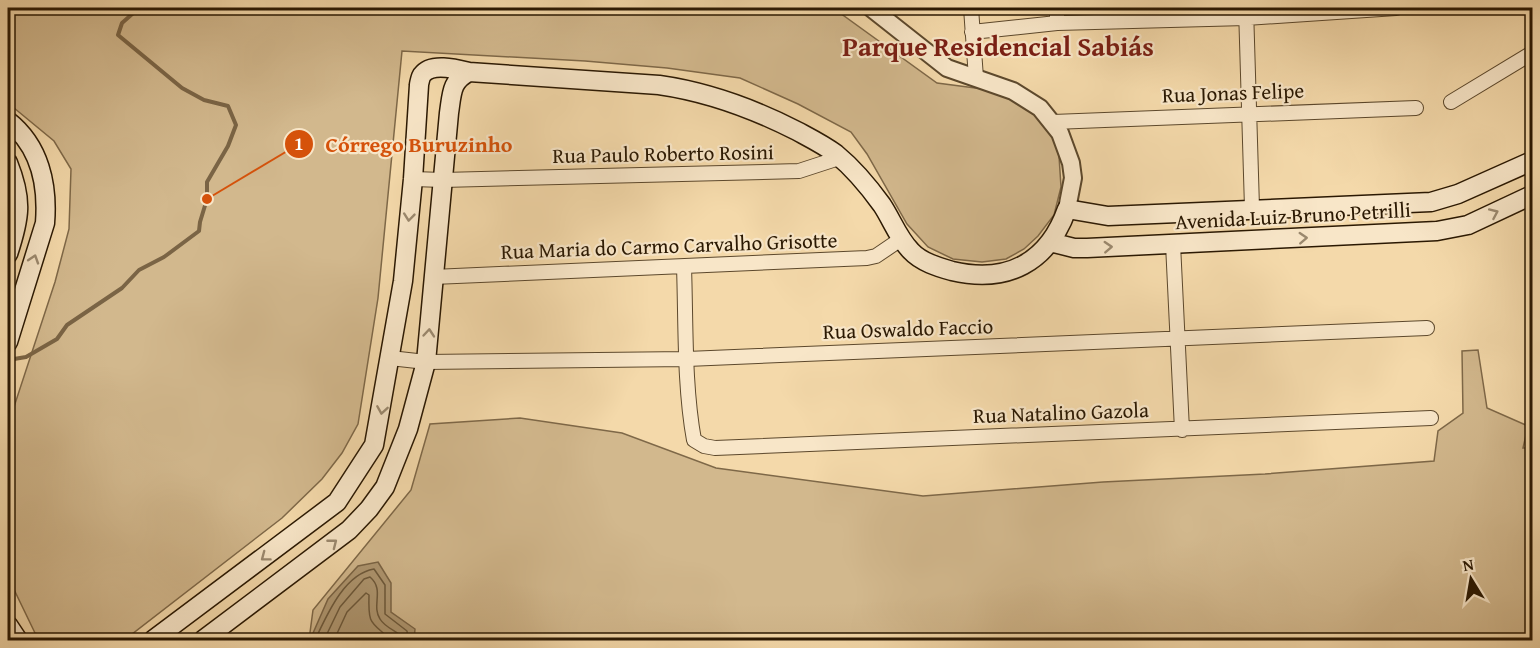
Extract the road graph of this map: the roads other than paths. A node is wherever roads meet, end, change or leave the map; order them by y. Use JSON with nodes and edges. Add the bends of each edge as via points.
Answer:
{"nodes":[{"id":1,"x":971,"y":8,"type":"edge"},
{"id":2,"x":1057,"y":8,"type":"edge"},
{"id":3,"x":1396,"y":8,"type":"edge"},
{"id":4,"x":876,"y":9,"type":"edge"},
{"id":5,"x":1334,"y":10,"type":"edge"},
{"id":6,"x":1246,"y":13,"type":"edge"},
{"id":7,"x":1153,"y":14,"type":"edge"},
{"id":8,"x":1057,"y":23,"type":"junction"},
{"id":9,"x":972,"y":32,"type":"junction"},
{"id":10,"x":1533,"y":53,"type":"edge"},
{"id":11,"x":469,"y":72,"type":"junction"},
{"id":12,"x":976,"y":78,"type":"junction"},
{"id":13,"x":417,"y":97,"type":"junction"},
{"id":14,"x":1451,"y":102,"type":"dead end"},
{"id":15,"x":1416,"y":108,"type":"dead end"},
{"id":16,"x":449,"y":111,"type":"junction"},
{"id":17,"x":1250,"y":113,"type":"junction"},
{"id":18,"x":8,"y":121,"type":"edge"},
{"id":19,"x":1053,"y":122,"type":"junction"},
{"id":20,"x":839,"y":158,"type":"junction"},
{"id":21,"x":1533,"y":160,"type":"edge"},
{"id":22,"x":8,"y":163,"type":"edge"},
{"id":23,"x":413,"y":180,"type":"junction"},
{"id":24,"x":443,"y":180,"type":"junction"},
{"id":25,"x":1458,"y":194,"type":"junction"},
{"id":26,"x":1533,"y":195,"type":"edge"},
{"id":27,"x":1257,"y":208,"type":"junction"},
{"id":28,"x":1067,"y":209,"type":"junction"},
{"id":29,"x":1170,"y":213,"type":"junction"},
{"id":30,"x":1468,"y":225,"type":"junction"},
{"id":31,"x":901,"y":239,"type":"junction"},
{"id":32,"x":1260,"y":240,"type":"junction"},
{"id":33,"x":1050,"y":242,"type":"junction"},
{"id":34,"x":1173,"y":244,"type":"junction"},
{"id":35,"x":8,"y":254,"type":"edge"},
{"id":36,"x":684,"y":267,"type":"junction"},
{"id":37,"x":433,"y":277,"type":"junction"},
{"id":38,"x":1427,"y":328,"type":"dead end"},
{"id":39,"x":9,"y":338,"type":"edge"},
{"id":40,"x":1178,"y":338,"type":"junction"},
{"id":41,"x":390,"y":358,"type":"junction"},
{"id":42,"x":687,"y":359,"type":"junction"},
{"id":43,"x":426,"y":362,"type":"junction"},
{"id":44,"x":1431,"y":418,"type":"dead end"},
{"id":45,"x":1182,"y":430,"type":"junction"},
{"id":46,"x":8,"y":625,"type":"edge"},
{"id":47,"x":18,"y":640,"type":"edge"},
{"id":48,"x":153,"y":640,"type":"edge"},
{"id":49,"x":202,"y":640,"type":"edge"}],
"edges":[{"from":1,"to":9,"type":"street"},
{"from":2,"to":8,"type":"street"},
{"from":3,"to":5,"type":"street"},
{"from":4,"to":12,"type":"street","via":[[947,68]]},
{"from":5,"to":6,"type":"street"},
{"from":6,"to":7,"type":"street"},
{"from":6,"to":17,"type":"street"},
{"from":7,"to":8,"type":"street"},
{"from":8,"to":9,"type":"street"},
{"from":9,"to":12,"type":"street"},
{"from":10,"to":14,"type":"street"},
{"from":11,"to":13,"type":"main road","via":[[454,68],[428,70],[422,75]]},
{"from":11,"to":16,"type":"main road","via":[[454,85]]},
{"from":11,"to":20,"type":"main road","via":[[689,89],[769,116]]},
{"from":12,"to":19,"type":"street","via":[[1013,91]]},
{"from":13,"to":16,"type":"main road","via":[[427,81],[436,81]]},
{"from":13,"to":23,"type":"main road"},
{"from":15,"to":17,"type":"street","name":"Rua Jonas Felipe"},
{"from":16,"to":24,"type":"main road"},
{"from":17,"to":19,"type":"street","name":"Rua Jonas Felipe"},
{"from":17,"to":27,"type":"street"},
{"from":39,"to":18,"type":"main road","one_way":true,"via":[[45,223],[46,205],[34,153]]},
{"from":19,"to":28,"type":"street","via":[[1071,163],[1073,178]]},
{"from":20,"to":24,"type":"street","name":"Rua Paulo Roberto Rosini","via":[[799,171]]},
{"from":20,"to":31,"type":"main road","via":[[871,190]]},
{"from":21,"to":25,"type":"main road","name":"Avenida Luiz Bruno Petrilli"},
{"from":22,"to":35,"type":"main road","via":[[19,201],[17,226]]},
{"from":23,"to":24,"type":"street","name":"Rua Paulo Roberto Rosini"},
{"from":23,"to":41,"type":"main road","one_way":true,"via":[[403,281]]},
{"from":24,"to":37,"type":"main road"},
{"from":25,"to":27,"type":"main road","name":"Avenida Luiz Bruno Petrilli","via":[[1431,202]]},
{"from":25,"to":30,"type":"main road"},
{"from":30,"to":26,"type":"main road","name":"Avenida Luiz Bruno Petrilli","one_way":true},
{"from":27,"to":29,"type":"main road","name":"Avenida Luiz Bruno Petrilli"},
{"from":27,"to":32,"type":"main road","via":[[1264,222]]},
{"from":28,"to":29,"type":"main road","name":"Avenida Luiz Bruno Petrilli","via":[[1108,216]]},
{"from":28,"to":33,"type":"main road"},
{"from":29,"to":34,"type":"main road"},
{"from":32,"to":30,"type":"main road","name":"Avenida Luiz Bruno Petrilli","one_way":true,"via":[[1437,231]]},
{"from":31,"to":33,"type":"main road","via":[[912,253],[935,267],[963,273],[1012,272]]},
{"from":31,"to":36,"type":"street","name":"Rua Maria do Carmo Carvalho Grisotte","via":[[867,258]]},
{"from":32,"to":34,"type":"main road","name":"Avenida Luiz Bruno Petrilli"},
{"from":33,"to":34,"type":"main road","name":"Avenida Luiz Bruno Petrilli","one_way":true,"via":[[1074,248]]},
{"from":34,"to":40,"type":"street"},
{"from":36,"to":37,"type":"street","name":"Rua Maria do Carmo Carvalho Grisotte"},
{"from":36,"to":42,"type":"street"},
{"from":43,"to":37,"type":"main road","one_way":true},
{"from":38,"to":40,"type":"street","name":"Rua Oswaldo Faccio"},
{"from":40,"to":42,"type":"street","name":"Rua Oswaldo Faccio"},
{"from":40,"to":45,"type":"street"},
{"from":41,"to":43,"type":"street","name":"Rua Oswaldo Faccio"},
{"from":41,"to":48,"type":"main road","one_way":true,"via":[[374,445],[337,502]]},
{"from":42,"to":43,"type":"street","name":"Rua Oswaldo Faccio"},
{"from":42,"to":45,"type":"street","name":"Rua Natalino Gazola","via":[[694,440],[715,448]]},
{"from":49,"to":43,"type":"main road","one_way":true,"via":[[349,530],[369,509],[385,487],[397,458]]},
{"from":44,"to":45,"type":"street","name":"Rua Natalino Gazola"},
{"from":46,"to":47,"type":"main road"}]}
